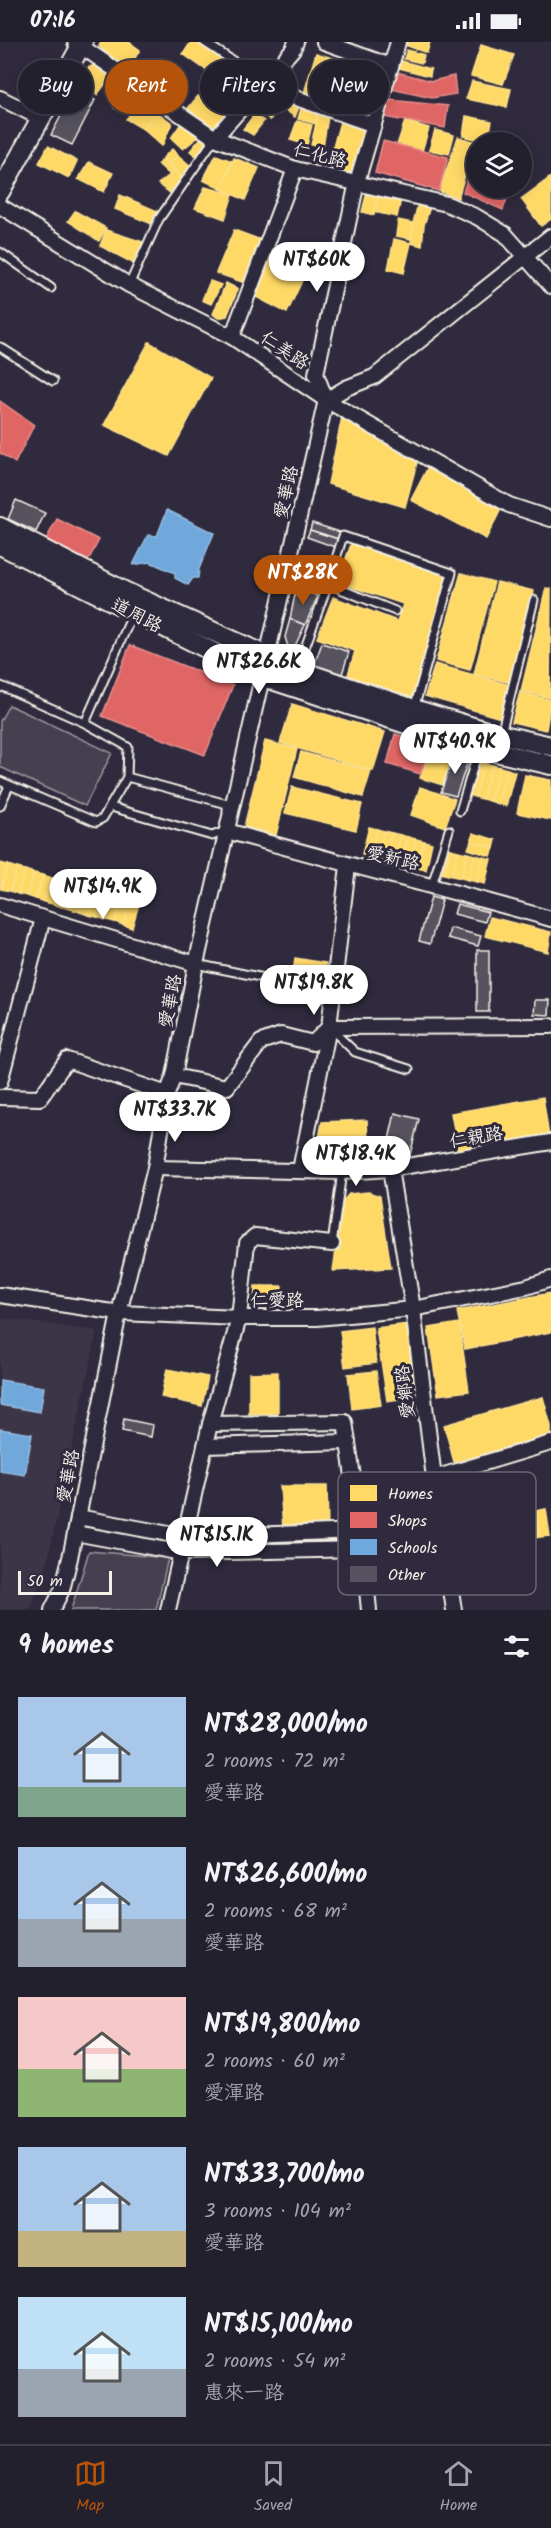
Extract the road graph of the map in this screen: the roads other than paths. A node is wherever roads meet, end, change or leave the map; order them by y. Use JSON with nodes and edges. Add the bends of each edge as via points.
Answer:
{"nodes":[{"id":1,"x":204,"y":42,"type":"edge"},
{"id":2,"x":296,"y":42,"type":"edge"},
{"id":3,"x":324,"y":42,"type":"edge"},
{"id":4,"x":399,"y":42,"type":"edge"},
{"id":5,"x":80,"y":43,"type":"edge"},
{"id":6,"x":232,"y":60,"type":"edge"},
{"id":7,"x":283,"y":60,"type":"edge"},
{"id":8,"x":392,"y":66,"type":"junction"},
{"id":9,"x":297,"y":98,"type":"edge"},
{"id":10,"x":0,"y":99,"type":"edge"},
{"id":11,"x":235,"y":114,"type":"edge"},
{"id":12,"x":40,"y":118,"type":"junction"},
{"id":13,"x":374,"y":125,"type":"junction"},
{"id":14,"x":214,"y":138,"type":"junction"},
{"id":15,"x":295,"y":169,"type":"junction"},
{"id":16,"x":357,"y":182,"type":"junction"},
{"id":17,"x":0,"y":192,"type":"edge"},
{"id":18,"x":0,"y":206,"type":"edge"},
{"id":19,"x":551,"y":236,"type":"edge"},
{"id":20,"x":0,"y":252,"type":"edge"},
{"id":21,"x":525,"y":255,"type":"junction"},
{"id":22,"x":129,"y":285,"type":"junction"},
{"id":23,"x":551,"y":286,"type":"edge"},
{"id":24,"x":51,"y":288,"type":"dead end"},
{"id":25,"x":232,"y":337,"type":"junction"},
{"id":26,"x":0,"y":347,"type":"edge"},
{"id":27,"x":53,"y":381,"type":"dead end"},
{"id":28,"x":326,"y":400,"type":"junction"},
{"id":29,"x":551,"y":519,"type":"edge"},
{"id":30,"x":0,"y":526,"type":"edge"},
{"id":31,"x":0,"y":545,"type":"edge"},
{"id":32,"x":328,"y":584,"type":"junction"},
{"id":33,"x":534,"y":600,"type":"dead end"},
{"id":34,"x":394,"y":611,"type":"dead end"},
{"id":35,"x":132,"y":613,"type":"junction"},
{"id":36,"x":267,"y":657,"type":"junction"},
{"id":37,"x":298,"y":670,"type":"junction"},
{"id":38,"x":263,"y":677,"type":"junction"},
{"id":39,"x":0,"y":688,"type":"edge"},
{"id":40,"x":414,"y":709,"type":"junction"},
{"id":41,"x":85,"y":723,"type":"junction"},
{"id":42,"x":501,"y":734,"type":"junction"},
{"id":43,"x":551,"y":746,"type":"edge"},
{"id":44,"x":479,"y":748,"type":"junction"},
{"id":45,"x":551,"y":765,"type":"edge"},
{"id":46,"x":126,"y":777,"type":"junction"},
{"id":47,"x":0,"y":781,"type":"edge"},
{"id":48,"x":9,"y":786,"type":"junction"},
{"id":49,"x":0,"y":806,"type":"edge"},
{"id":50,"x":111,"y":807,"type":"junction"},
{"id":51,"x":460,"y":810,"type":"dead end"},
{"id":52,"x":227,"y":831,"type":"junction"},
{"id":53,"x":449,"y":831,"type":"dead end"},
{"id":54,"x":348,"y":866,"type":"junction"},
{"id":55,"x":432,"y":885,"type":"junction"},
{"id":56,"x":0,"y":905,"type":"edge"},
{"id":57,"x":43,"y":918,"type":"junction"},
{"id":58,"x":551,"y":919,"type":"edge"},
{"id":59,"x":196,"y":964,"type":"junction"},
{"id":60,"x":274,"y":980,"type":"dead end"},
{"id":61,"x":551,"y":1026,"type":"edge"},
{"id":62,"x":329,"y":1027,"type":"junction"},
{"id":63,"x":4,"y":1050,"type":"edge"},
{"id":64,"x":409,"y":1069,"type":"dead end"},
{"id":65,"x":174,"y":1076,"type":"junction"},
{"id":66,"x":0,"y":1082,"type":"edge"},
{"id":67,"x":167,"y":1095,"type":"junction"},
{"id":68,"x":0,"y":1097,"type":"edge"},
{"id":69,"x":551,"y":1142,"type":"edge"},
{"id":70,"x":155,"y":1168,"type":"junction"},
{"id":71,"x":390,"y":1169,"type":"junction"},
{"id":72,"x":300,"y":1170,"type":"junction"},
{"id":73,"x":342,"y":1172,"type":"junction"},
{"id":74,"x":332,"y":1244,"type":"joint"},
{"id":75,"x":551,"y":1279,"type":"edge"},
{"id":76,"x":0,"y":1295,"type":"edge"},
{"id":77,"x":413,"y":1309,"type":"junction"},
{"id":78,"x":119,"y":1313,"type":"junction"},
{"id":79,"x":239,"y":1318,"type":"junction"},
{"id":80,"x":210,"y":1424,"type":"junction"},
{"id":81,"x":347,"y":1442,"type":"junction"},
{"id":82,"x":551,"y":1443,"type":"edge"},
{"id":83,"x":205,"y":1446,"type":"junction"},
{"id":84,"x":352,"y":1472,"type":"edge"},
{"id":85,"x":433,"y":1472,"type":"edge"},
{"id":86,"x":454,"y":1472,"type":"edge"},
{"id":87,"x":78,"y":1517,"type":"junction"},
{"id":88,"x":338,"y":1532,"type":"edge"},
{"id":89,"x":75,"y":1533,"type":"junction"},
{"id":90,"x":185,"y":1537,"type":"junction"},
{"id":91,"x":338,"y":1550,"type":"edge"},
{"id":92,"x":182,"y":1553,"type":"junction"},
{"id":93,"x":368,"y":1595,"type":"edge"},
{"id":94,"x":452,"y":1595,"type":"edge"},
{"id":95,"x":52,"y":1610,"type":"edge"},
{"id":96,"x":168,"y":1610,"type":"edge"},
{"id":97,"x":369,"y":1610,"type":"edge"},
{"id":98,"x":454,"y":1610,"type":"edge"}],
"edges":[{"from":1,"to":6,"type":"lane"},
{"from":2,"to":7,"type":"street"},
{"from":3,"to":8,"type":"street"},
{"from":4,"to":8,"type":"street"},
{"from":5,"to":12,"type":"main road"},
{"from":5,"to":14,"type":"street","name":"仁化路"},
{"from":8,"to":13,"type":"street"},
{"from":9,"to":13,"type":"street"},
{"from":10,"to":12,"type":"street"},
{"from":11,"to":14,"type":"street"},
{"from":12,"to":17,"type":"main road"},
{"from":13,"to":16,"type":"street"},
{"from":14,"to":15,"type":"street","name":"仁化路"},
{"from":14,"to":22,"type":"lane","via":[[159,219]]},
{"from":15,"to":16,"type":"street","name":"仁化路"},
{"from":15,"to":25,"type":"street"},
{"from":16,"to":21,"type":"street","name":"仁化路","via":[[447,204],[477,217],[505,234]]},
{"from":16,"to":28,"type":"street","via":[[316,374]]},
{"from":18,"to":22,"type":"street","name":"仁美路"},
{"from":19,"to":21,"type":"street"},
{"from":20,"to":24,"type":"lane"},
{"from":21,"to":23,"type":"street","name":"仁化路"},
{"from":21,"to":28,"type":"street","via":[[374,377]]},
{"from":22,"to":25,"type":"street","name":"仁美路"},
{"from":25,"to":28,"type":"street","name":"仁美路"},
{"from":26,"to":27,"type":"lane"},
{"from":28,"to":29,"type":"street","name":"仁美路","via":[[509,505]]},
{"from":28,"to":36,"type":"street","name":"愛華路"},
{"from":30,"to":36,"type":"main road","name":"道周路","via":[[126,592]]},
{"from":31,"to":35,"type":"main road","name":"道周路"},
{"from":32,"to":34,"type":"lane"},
{"from":32,"to":37,"type":"lane"},
{"from":32,"to":40,"type":"lane","via":[[343,536],[452,573]]},
{"from":33,"to":42,"type":"lane"},
{"from":35,"to":38,"type":"main road","name":"道周路"},
{"from":35,"to":41,"type":"lane"},
{"from":36,"to":37,"type":"main road","name":"道周路"},
{"from":36,"to":38,"type":"street","name":"愛華路"},
{"from":37,"to":40,"type":"main road","name":"道周路"},
{"from":38,"to":44,"type":"main road","name":"道周路"},
{"from":38,"to":52,"type":"street","name":"愛華路"},
{"from":39,"to":41,"type":"lane"},
{"from":40,"to":42,"type":"main road","name":"道周路"},
{"from":41,"to":46,"type":"lane","via":[[128,747]]},
{"from":42,"to":43,"type":"main road","name":"道周路"},
{"from":44,"to":45,"type":"main road","name":"道周路"},
{"from":44,"to":51,"type":"lane"},
{"from":46,"to":50,"type":"lane"},
{"from":46,"to":52,"type":"lane","via":[[227,804]]},
{"from":47,"to":48,"type":"lane"},
{"from":48,"to":49,"type":"lane"},
{"from":48,"to":50,"type":"lane","via":[[96,822]]},
{"from":50,"to":52,"type":"lane","via":[[212,836]]},
{"from":52,"to":54,"type":"street","name":"愛新路"},
{"from":52,"to":59,"type":"street","name":"愛華路"},
{"from":53,"to":55,"type":"lane"},
{"from":54,"to":55,"type":"street","name":"愛新路"},
{"from":54,"to":62,"type":"street"},
{"from":55,"to":58,"type":"street","name":"愛新路"},
{"from":56,"to":57,"type":"street"},
{"from":57,"to":59,"type":"street"},
{"from":57,"to":63,"type":"street"},
{"from":59,"to":60,"type":"lane"},
{"from":59,"to":65,"type":"street","name":"愛華路"},
{"from":61,"to":62,"type":"street"},
{"from":62,"to":64,"type":"lane","via":[[355,1052]]},
{"from":62,"to":65,"type":"street","via":[[313,1043],[281,1035],[261,1042],[226,1087]]},
{"from":62,"to":72,"type":"street"},
{"from":63,"to":66,"type":"street"},
{"from":65,"to":67,"type":"street","name":"愛華路"},
{"from":67,"to":68,"type":"street","via":[[67,1060],[40,1098]]},
{"from":67,"to":70,"type":"street","name":"愛華路"},
{"from":69,"to":71,"type":"street","name":"仁親路"},
{"from":70,"to":72,"type":"street","name":"仁親路"},
{"from":70,"to":78,"type":"street","name":"愛華路"},
{"from":71,"to":73,"type":"street","name":"仁親路"},
{"from":71,"to":77,"type":"street","name":"愛鄉路"},
{"from":72,"to":73,"type":"street","name":"仁親路"},
{"from":73,"to":74,"type":"lane"},
{"from":74,"to":79,"type":"street","via":[[264,1236],[249,1238]]},
{"from":75,"to":77,"type":"street","name":"仁愛路"},
{"from":76,"to":78,"type":"street","name":"仁愛路"},
{"from":77,"to":79,"type":"street","name":"仁愛路","via":[[317,1318]]},
{"from":77,"to":85,"type":"street","name":"愛鄉路"},
{"from":78,"to":79,"type":"street","name":"仁愛路"},
{"from":78,"to":87,"type":"street","name":"愛華路"},
{"from":79,"to":80,"type":"street"},
{"from":80,"to":81,"type":"street","via":[[345,1422]]},
{"from":80,"to":83,"type":"street"},
{"from":81,"to":83,"type":"street"},
{"from":81,"to":84,"type":"street"},
{"from":82,"to":86,"type":"street"},
{"from":83,"to":90,"type":"street"},
{"from":87,"to":89,"type":"street","name":"愛華路"},
{"from":87,"to":90,"type":"street"},
{"from":88,"to":90,"type":"street"},
{"from":89,"to":92,"type":"street"},
{"from":89,"to":95,"type":"street","name":"愛華路","via":[[62,1590]]},
{"from":90,"to":92,"type":"street"},
{"from":91,"to":92,"type":"street"},
{"from":92,"to":96,"type":"street"},
{"from":93,"to":97,"type":"street"},
{"from":94,"to":98,"type":"street","name":"愛鄉路"}]}
